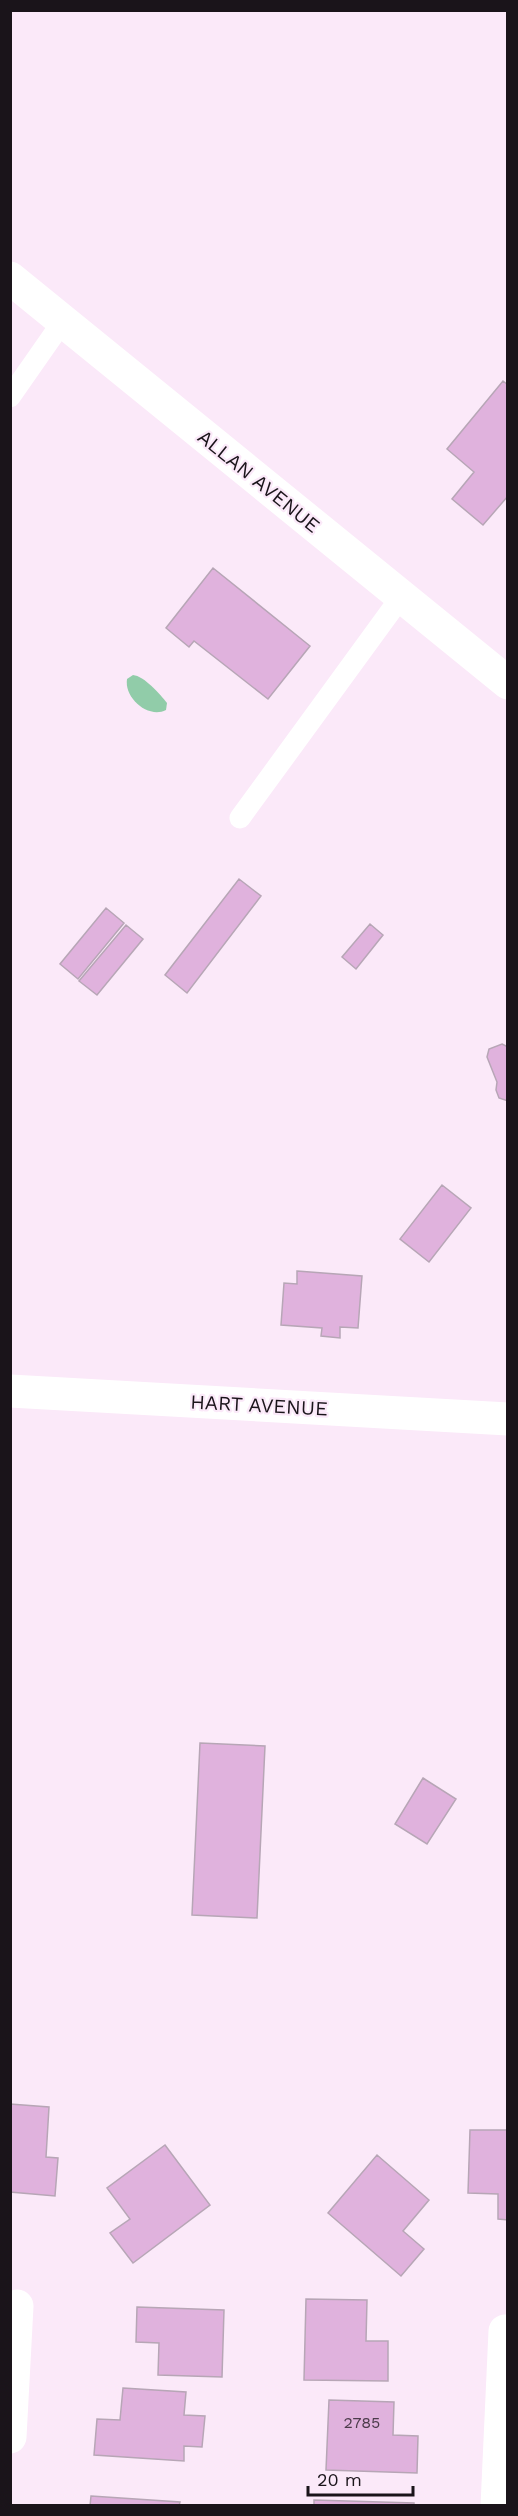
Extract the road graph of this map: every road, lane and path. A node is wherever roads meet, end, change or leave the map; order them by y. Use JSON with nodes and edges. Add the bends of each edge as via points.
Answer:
{"nodes":[{"id":1,"x":10,"y":278,"type":"edge"},
{"id":2,"x":63,"y":321,"type":"junction"},
{"id":3,"x":10,"y":397,"type":"edge"},
{"id":4,"x":401,"y":597,"type":"junction"},
{"id":5,"x":507,"y":683,"type":"edge"},
{"id":6,"x":240,"y":818,"type":"dead end"},
{"id":7,"x":10,"y":1391,"type":"edge"},
{"id":8,"x":507,"y":1419,"type":"edge"},
{"id":9,"x":17,"y":2306,"type":"dead end"},
{"id":10,"x":505,"y":2331,"type":"dead end"},
{"id":11,"x":10,"y":2437,"type":"edge"},
{"id":12,"x":496,"y":2505,"type":"edge"}],
"edges":[{"from":1,"to":2,"type":"street","name":"ALLAN AVENUE"},
{"from":2,"to":3,"type":"lane"},
{"from":2,"to":4,"type":"street","name":"ALLAN AVENUE"},
{"from":4,"to":5,"type":"street","name":"ALLAN AVENUE"},
{"from":4,"to":6,"type":"lane"},
{"from":7,"to":8,"type":"street","name":"HART AVENUE"},
{"from":9,"to":11,"type":"street"},
{"from":10,"to":12,"type":"street"}]}
